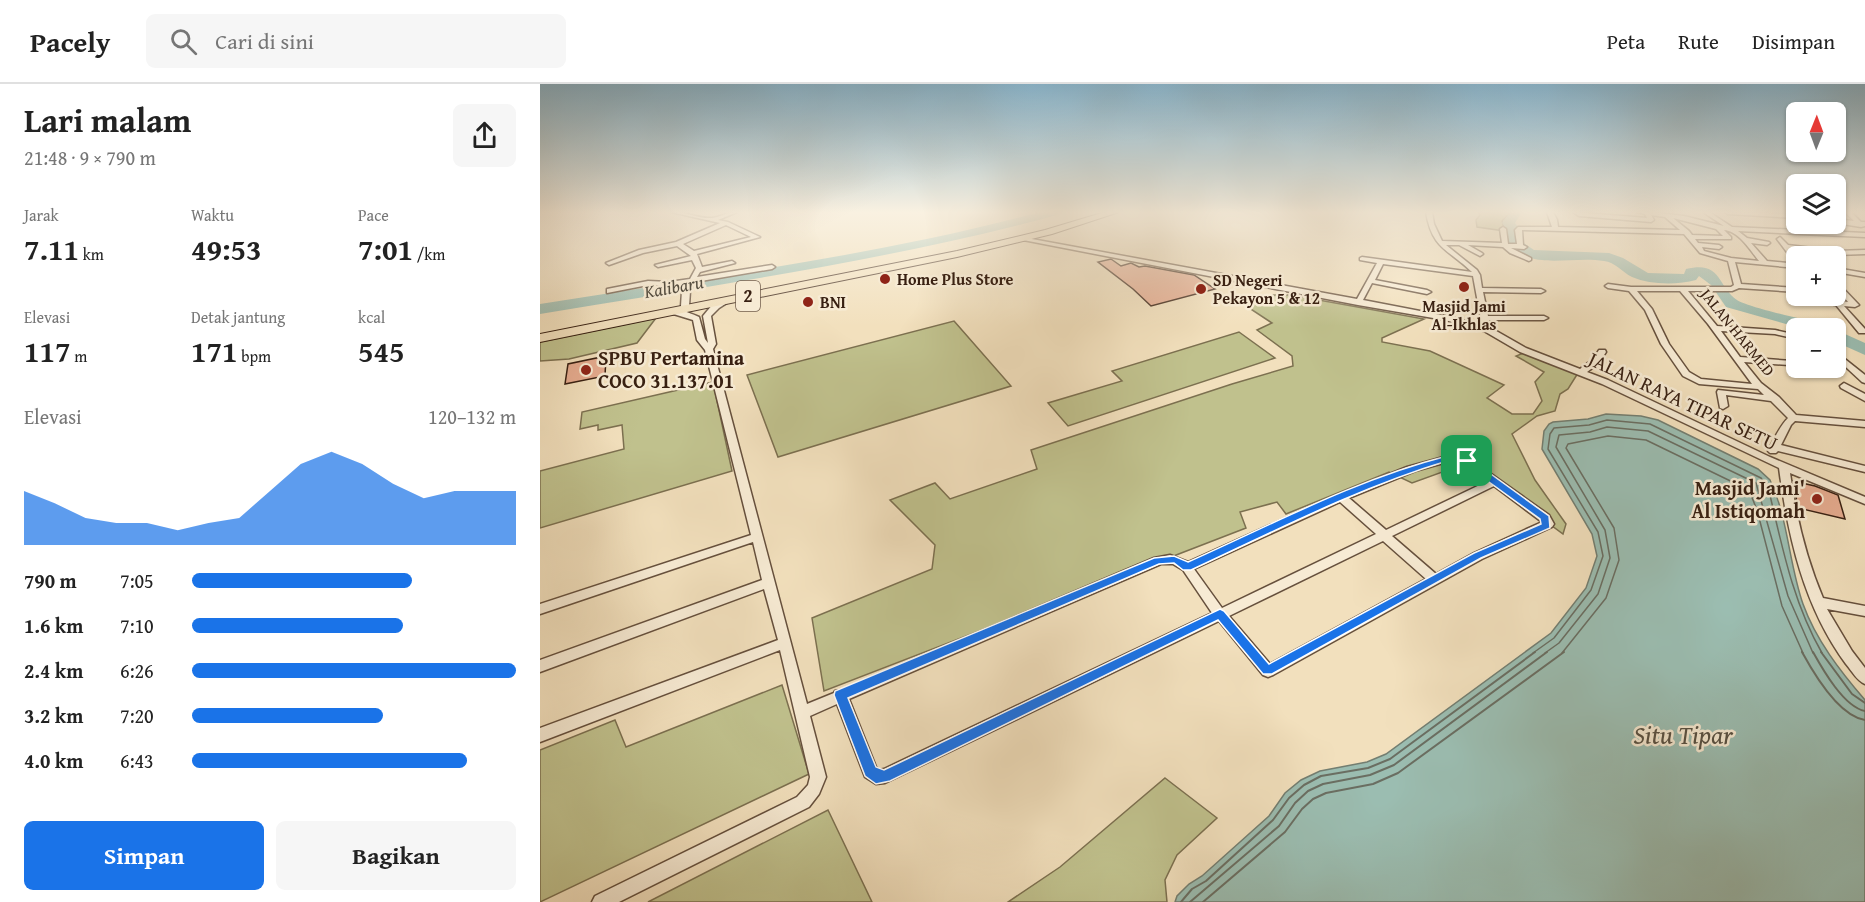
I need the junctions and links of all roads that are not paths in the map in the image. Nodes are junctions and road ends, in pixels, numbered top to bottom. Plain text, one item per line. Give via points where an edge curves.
1 (649, 250) edge
2 (687, 250) edge
3 (711, 250) edge
4 (955, 250) edge
5 (966, 250) edge
6 (1064, 250) edge
7 (1080, 250) edge
8 (1450, 250) edge
9 (1473, 250) edge
10 (1510, 250) edge
11 (1700, 250) edge
12 (1754, 250) edge
13 (1059, 252) dead end
14 (1865, 252) edge
15 (1846, 253) edge
16 (1480, 254) dead end
17 (694, 255) junction
18 (1362, 259) dead end
19 (1528, 259) dead end
20 (1731, 260) junction
21 (1381, 262) junction
22 (609, 263) dead end
23 (1765, 263) junction
24 (732, 264) dead end
25 (1786, 264) edge
26 (658, 265) dead end
27 (772, 267) dead end
28 (699, 270) junction
29 (1846, 272) edge
30 (1478, 275) junction
31 (1865, 275) edge
32 (692, 281) junction
33 (1371, 281) junction
34 (1608, 286) dead end
35 (1738, 286) junction
36 (1631, 289) junction
37 (1682, 289) junction
38 (1786, 289) edge
39 (1480, 290) junction
40 (610, 291) dead end
41 (1541, 291) dead end
42 (1427, 292) dead end
43 (1846, 295) edge
44 (725, 299) junction
45 (1358, 303) junction
46 (1846, 304) edge
47 (1855, 305) junction
48 (1865, 305) edge
49 (685, 306) junction
50 (1841, 306) edge
51 (663, 312) junction
52 (707, 316) junction
53 (1486, 318) junction
54 (1544, 318) dead end
55 (696, 319) junction
56 (1861, 327) edge
57 (1487, 328) junction
58 (1717, 328) junction
59 (1786, 334) edge
60 (540, 336) edge
61 (1533, 342) dead end
62 (709, 349) junction
63 (1525, 351) junction
64 (1602, 352) dead end
65 (1739, 359) junction
66 (1786, 363) edge
67 (1846, 363) edge
68 (1580, 373) junction
69 (1865, 380) edge
70 (1844, 386) dead end
71 (1761, 387) junction
72 (1865, 398) edge
73 (1776, 399) junction
74 (1722, 406) dead end
75 (1793, 418) junction
76 (1865, 424) edge
77 (1775, 447) junction
78 (1767, 459) junction
79 (1784, 467) junction
80 (1865, 469) edge
81 (1495, 482) junction
82 (1341, 497) junction
83 (1865, 501) edge
84 (1386, 536) junction
85 (756, 537) junction
86 (1187, 567) junction
87 (1434, 579) junction
88 (768, 583) junction
89 (1817, 602) junction
90 (540, 609) edge
91 (1865, 610) edge
92 (1220, 614) junction
93 (785, 643) junction
94 (540, 666) edge
95 (1865, 678) edge
96 (840, 695) junction
97 (804, 712) junction
98 (540, 735) edge
99 (601, 902) edge

1 - 22 street
2 - 17 street
3 - 17 street
4 - 44 highway, 2
5 - 44 highway, 2
6 - 13 street
7 - 45 street, JALAN RAYA TIPAR SETU
8 - 30 street
9 - 16 street
10 - 19 street
11 - 20 street
12 - 23 street
14 - 15 street
17 - 26 street
17 - 28 street
18 - 21 street
20 - 23 street
20 - 35 street, JALAN HARMED
21 - 30 street
21 - 33 street
23 - 25 street
24 - 28 street
27 - 32 street
28 - 32 street
29 - 31 street
30 - 39 street
32 - 40 street via 648,283
32 - 49 street via 686,291
33 - 42 street
33 - 45 street
34 - 36 street
35 - 37 street, JALAN HARMED via 1728,290
35 - 38 street
36 - 37 street
36 - 71 street via 1648,309 1686,374 1699,381
37 - 58 street, JALAN HARMED
39 - 41 street
39 - 53 street
43 - 47 street
44 - 49 highway, 2
44 - 51 highway, 2
44 - 52 street
45 - 57 street, JALAN RAYA TIPAR SETU
46 - 47 street
47 - 48 street
49 - 51 highway, 2
50 - 56 street
51 - 55 street
51 - 60 highway, 2
52 - 55 street
52 - 62 street via 712,344
53 - 54 street
53 - 57 street
55 - 62 street via 703,345
57 - 63 street, JALAN RAYA TIPAR SETU
58 - 59 street
58 - 65 street, JALAN HARMED
61 - 63 street
62 - 85 street
63 - 68 street, JALAN RAYA TIPAR SETU via 1548,356
64 - 68 street
65 - 66 street
65 - 71 street, JALAN HARMED
67 - 69 street
68 - 78 street, JALAN RAYA TIPAR SETU
70 - 72 street
71 - 73 street, JALAN HARMED
73 - 74 street via 1720,392
73 - 75 street, JALAN HARMED
75 - 76 street
75 - 77 street
77 - 78 street
77 - 80 street
78 - 79 street, JALAN RAYA TIPAR SETU
79 - 83 street, JALAN RAYA TIPAR SETU
79 - 89 street via 1800,557
81 - 82 street via 1467,461 1451,458
81 - 84 street
81 - 87 street via 1548,524
82 - 84 street
82 - 86 street
84 - 87 street
84 - 92 street
85 - 88 street
85 - 90 street
86 - 92 street
86 - 96 street via 1174,559 1158,561
87 - 92 street via 1268,671
88 - 93 street
88 - 94 street
89 - 91 street
89 - 95 street
92 - 96 street via 885,776 876,777 870,772
93 - 97 street
93 - 98 street
96 - 97 street
97 - 99 street via 818,777 809,797

